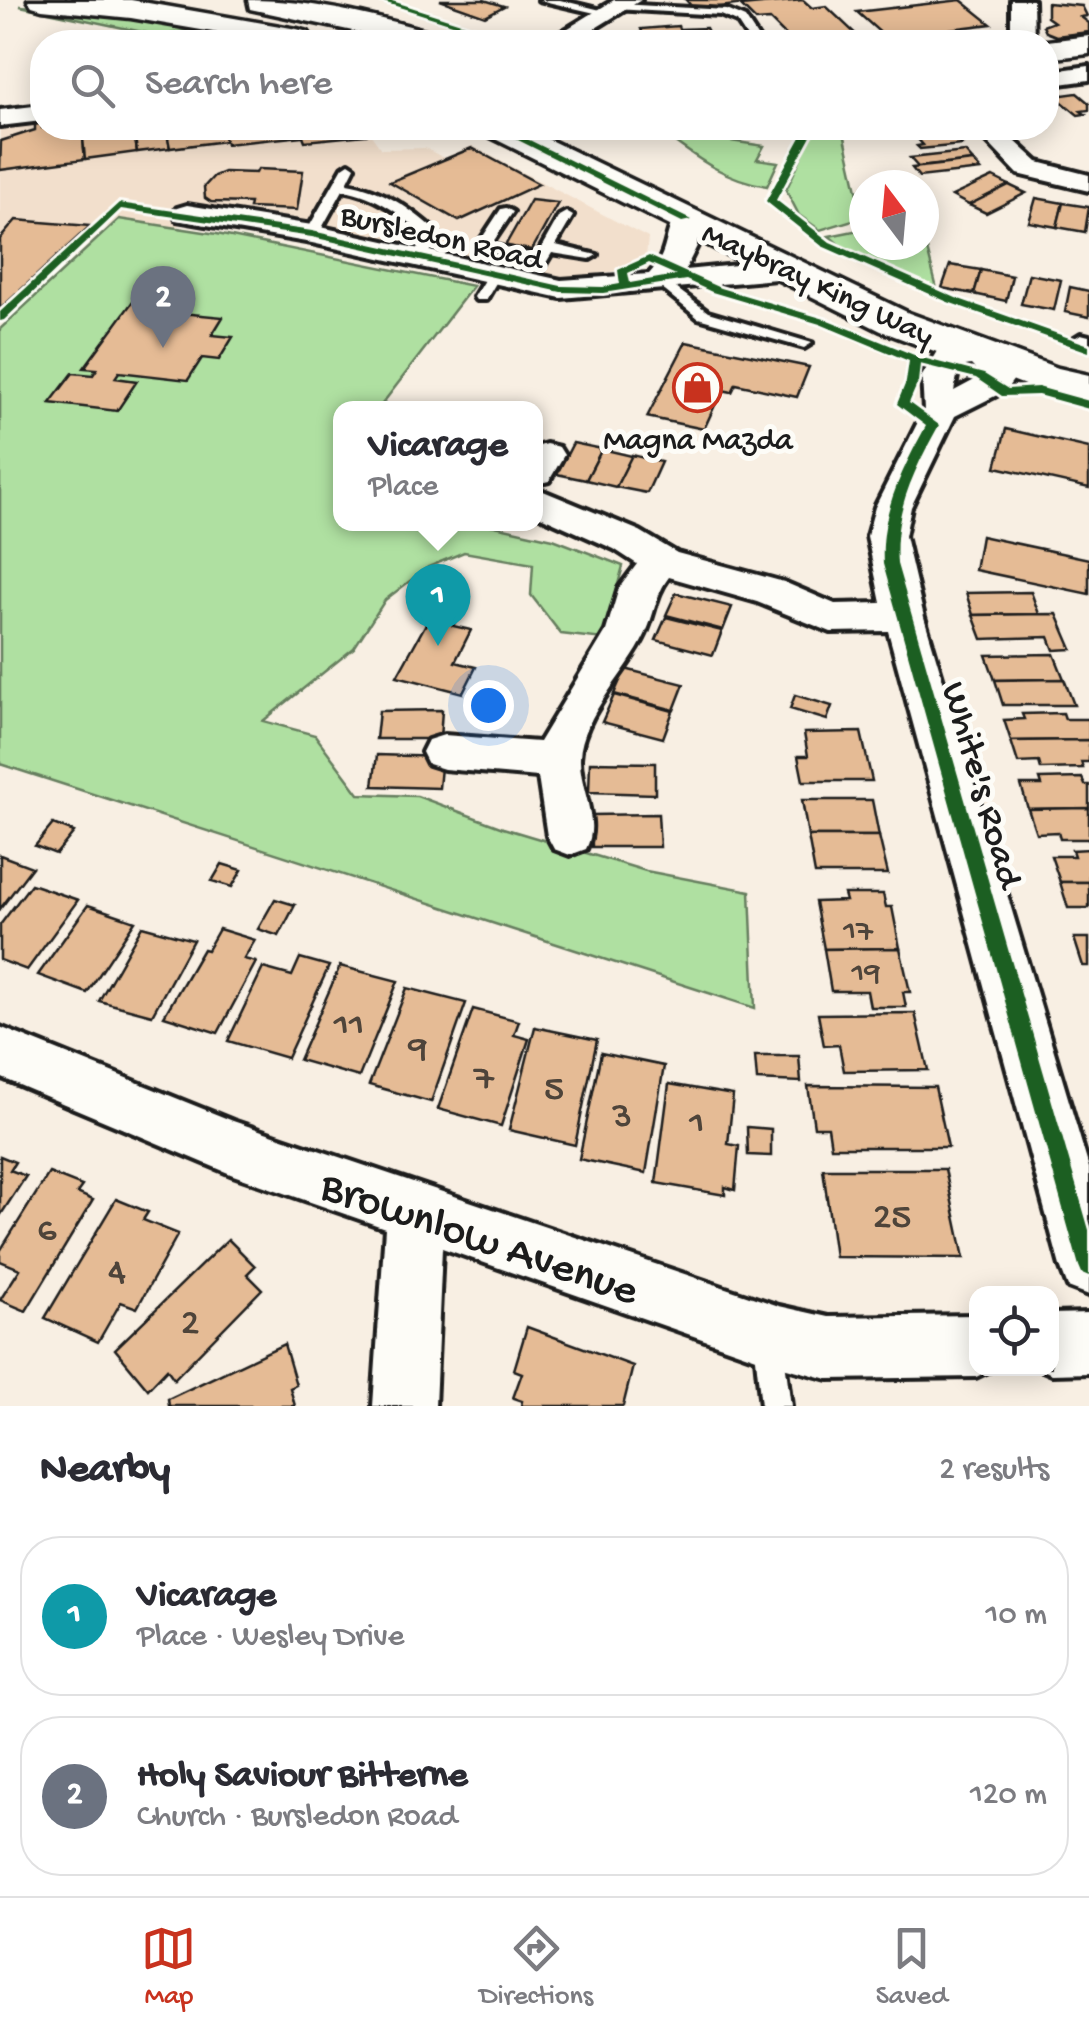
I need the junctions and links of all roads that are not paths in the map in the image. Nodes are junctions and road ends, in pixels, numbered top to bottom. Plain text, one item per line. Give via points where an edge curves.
1 (42, 0) edge
2 (151, 0) edge
3 (544, 0) edge
4 (1022, 0) edge
5 (253, 2) edge
6 (619, 7) edge
7 (248, 30) edge
8 (274, 30) edge
9 (358, 30) edge
10 (578, 30) edge
11 (747, 30) edge
12 (1023, 30) edge
13 (1089, 45) edge
14 (1059, 48) edge
15 (1089, 73) edge
16 (1059, 77) edge
17 (30, 114) edge
18 (0, 118) edge
19 (523, 140) edge
20 (589, 140) edge
21 (999, 140) edge
22 (349, 167) dead end
23 (1089, 184) edge
24 (339, 186) junction
25 (506, 212) dead end
26 (187, 214) dead end
27 (566, 216) dead end
28 (686, 220) junction
29 (312, 234) junction
30 (590, 256) dead end
31 (420, 259) junction
32 (538, 264) junction
33 (788, 269) junction
34 (660, 280) junction
35 (804, 343) dead end
36 (985, 343) junction
37 (1086, 346) edge
38 (1089, 388) edge
39 (543, 503) edge
40 (661, 562) junction
41 (904, 617) junction
42 (444, 752) dead end
43 (558, 761) junction
44 (570, 836) dead end
45 (0, 1052) edge
46 (415, 1213) junction
47 (1089, 1266) edge
48 (767, 1332) junction
49 (1089, 1342) edge
50 (1059, 1344) edge
51 (969, 1346) edge
52 (404, 1406) edge
53 (776, 1406) edge

1 - 7 main road
2 - 8 main road
3 - 6 lane
4 - 12 street
5 - 9 main road
6 - 10 street
6 - 11 lane via 722,12
13 - 14 main road
15 - 16 street
17 - 18 street
19 - 28 main road, Maybray King Way
20 - 36 main road, Maybray King Way
21 - 23 street via 1028,168
22 - 24 lane
24 - 29 lane
24 - 31 lane via 374,192 407,212 432,235
25 - 32 lane via 484,248
26 - 29 street, Bursledon Road
27 - 32 lane
28 - 33 main road, Maybray King Way
28 - 34 street via 685,244
29 - 31 street, Bursledon Road
30 - 32 lane
31 - 32 street, Bursledon Road via 487,286
32 - 34 street, Bursledon Road via 560,289
33 - 34 street, Bursledon Road
33 - 36 main road, Maybray King Way via 895,322
34 - 35 lane via 703,314
36 - 37 main road
36 - 38 main road
36 - 41 street, White's Road via 1000,376 941,410 894,507 886,536
39 - 40 street
40 - 41 street via 770,592 831,618
40 - 43 street via 639,588 626,633 562,736
41 - 47 street, White's Road
42 - 43 street
43 - 44 street
45 - 46 street, Brownlow Avenue via 232,1148
46 - 48 street, Brownlow Avenue
46 - 52 street
48 - 51 street, Brownlow Avenue via 828,1348
48 - 53 lane
49 - 50 street

